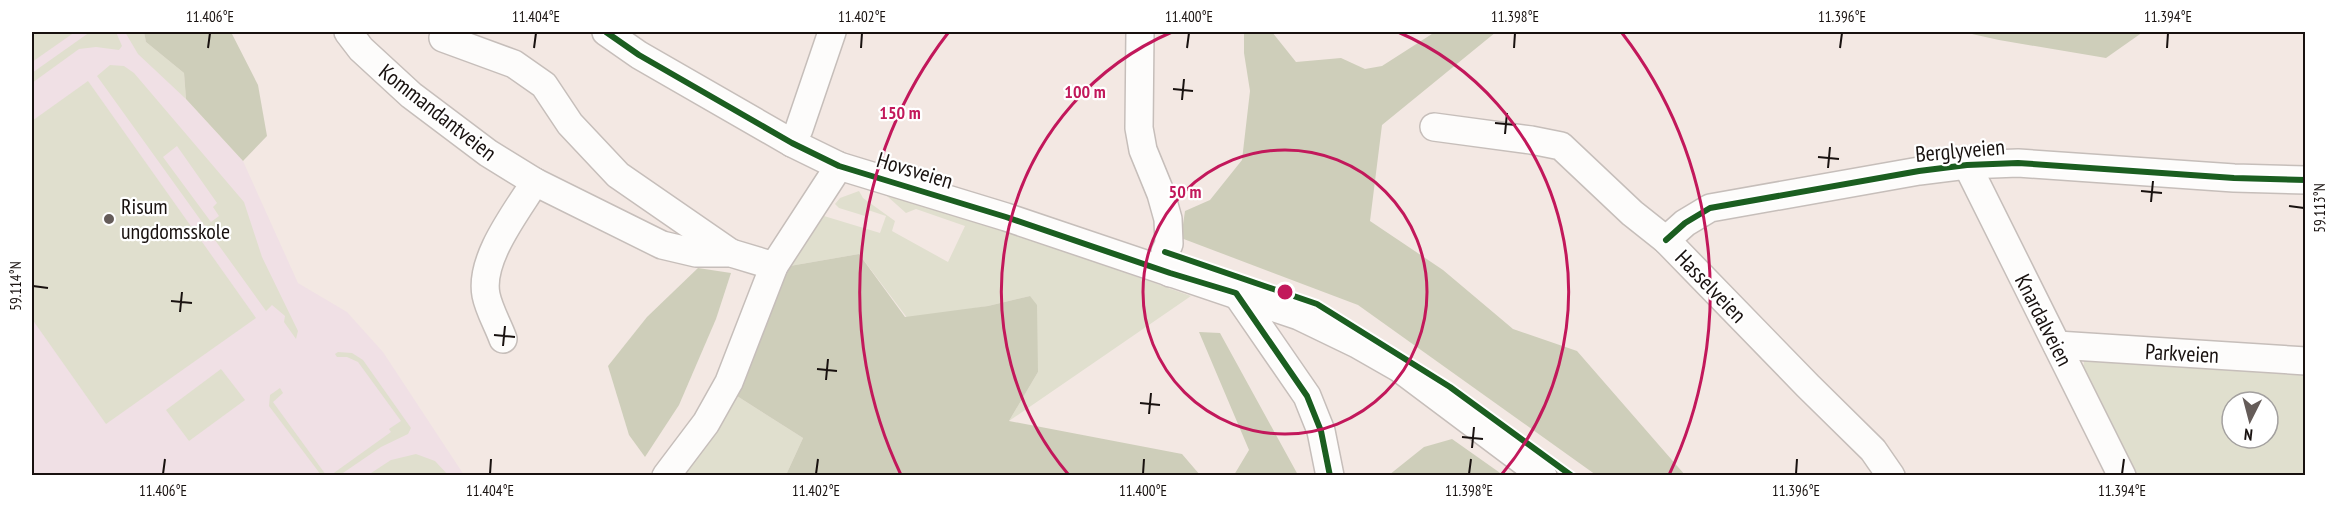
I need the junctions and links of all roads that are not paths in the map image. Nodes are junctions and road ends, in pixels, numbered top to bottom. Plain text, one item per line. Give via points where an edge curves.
1 (348, 32) edge
2 (606, 32) edge
3 (832, 32) edge
4 (1140, 32) edge
5 (443, 38) dead end
6 (1434, 127) dead end
7 (792, 143) junction
8 (1967, 165) junction
9 (839, 166) junction
10 (2306, 180) edge
11 (536, 182) junction
12 (1666, 240) junction
13 (731, 253) junction
14 (774, 266) junction
15 (1170, 273) junction
16 (1236, 293) junction
17 (503, 339) dead end
18 (2058, 345) junction
19 (2306, 361) edge
20 (666, 476) edge
21 (1330, 476) edge
22 (1543, 476) edge
23 (1891, 476) edge
24 (2122, 476) edge

1 - 11 street, Kommandantveien via 361,50 411,95 488,153
2 - 7 street, Hovsveien
3 - 7 street
4 - 15 street via 1139,128 1168,219 1169,244 1165,252
5 - 13 street, Kommandantveien via 514,64 544,85 570,124 618,175
6 - 12 street, Hasselveien via 1561,146
7 - 9 street, Hovsveien
8 - 10 street, Berglyveien via 2018,163
8 - 12 street, Berglyveien via 1710,208
8 - 18 street, Knardalveien
9 - 14 street
9 - 15 street, Hovsveien
11 - 13 street, Kommandantveien via 662,245 696,253
11 - 17 street via 500,239 487,270 486,295
12 - 23 street, Hasselveien via 1873,450
13 - 14 street, Kommandantveien
14 - 20 street via 729,382 706,423
15 - 16 street, Hovsveien
16 - 21 street via 1307,396 1321,431
16 - 22 street, Hovsveien via 1299,316 1391,363
18 - 19 street, Parkveien
18 - 24 street, Knardalveien

